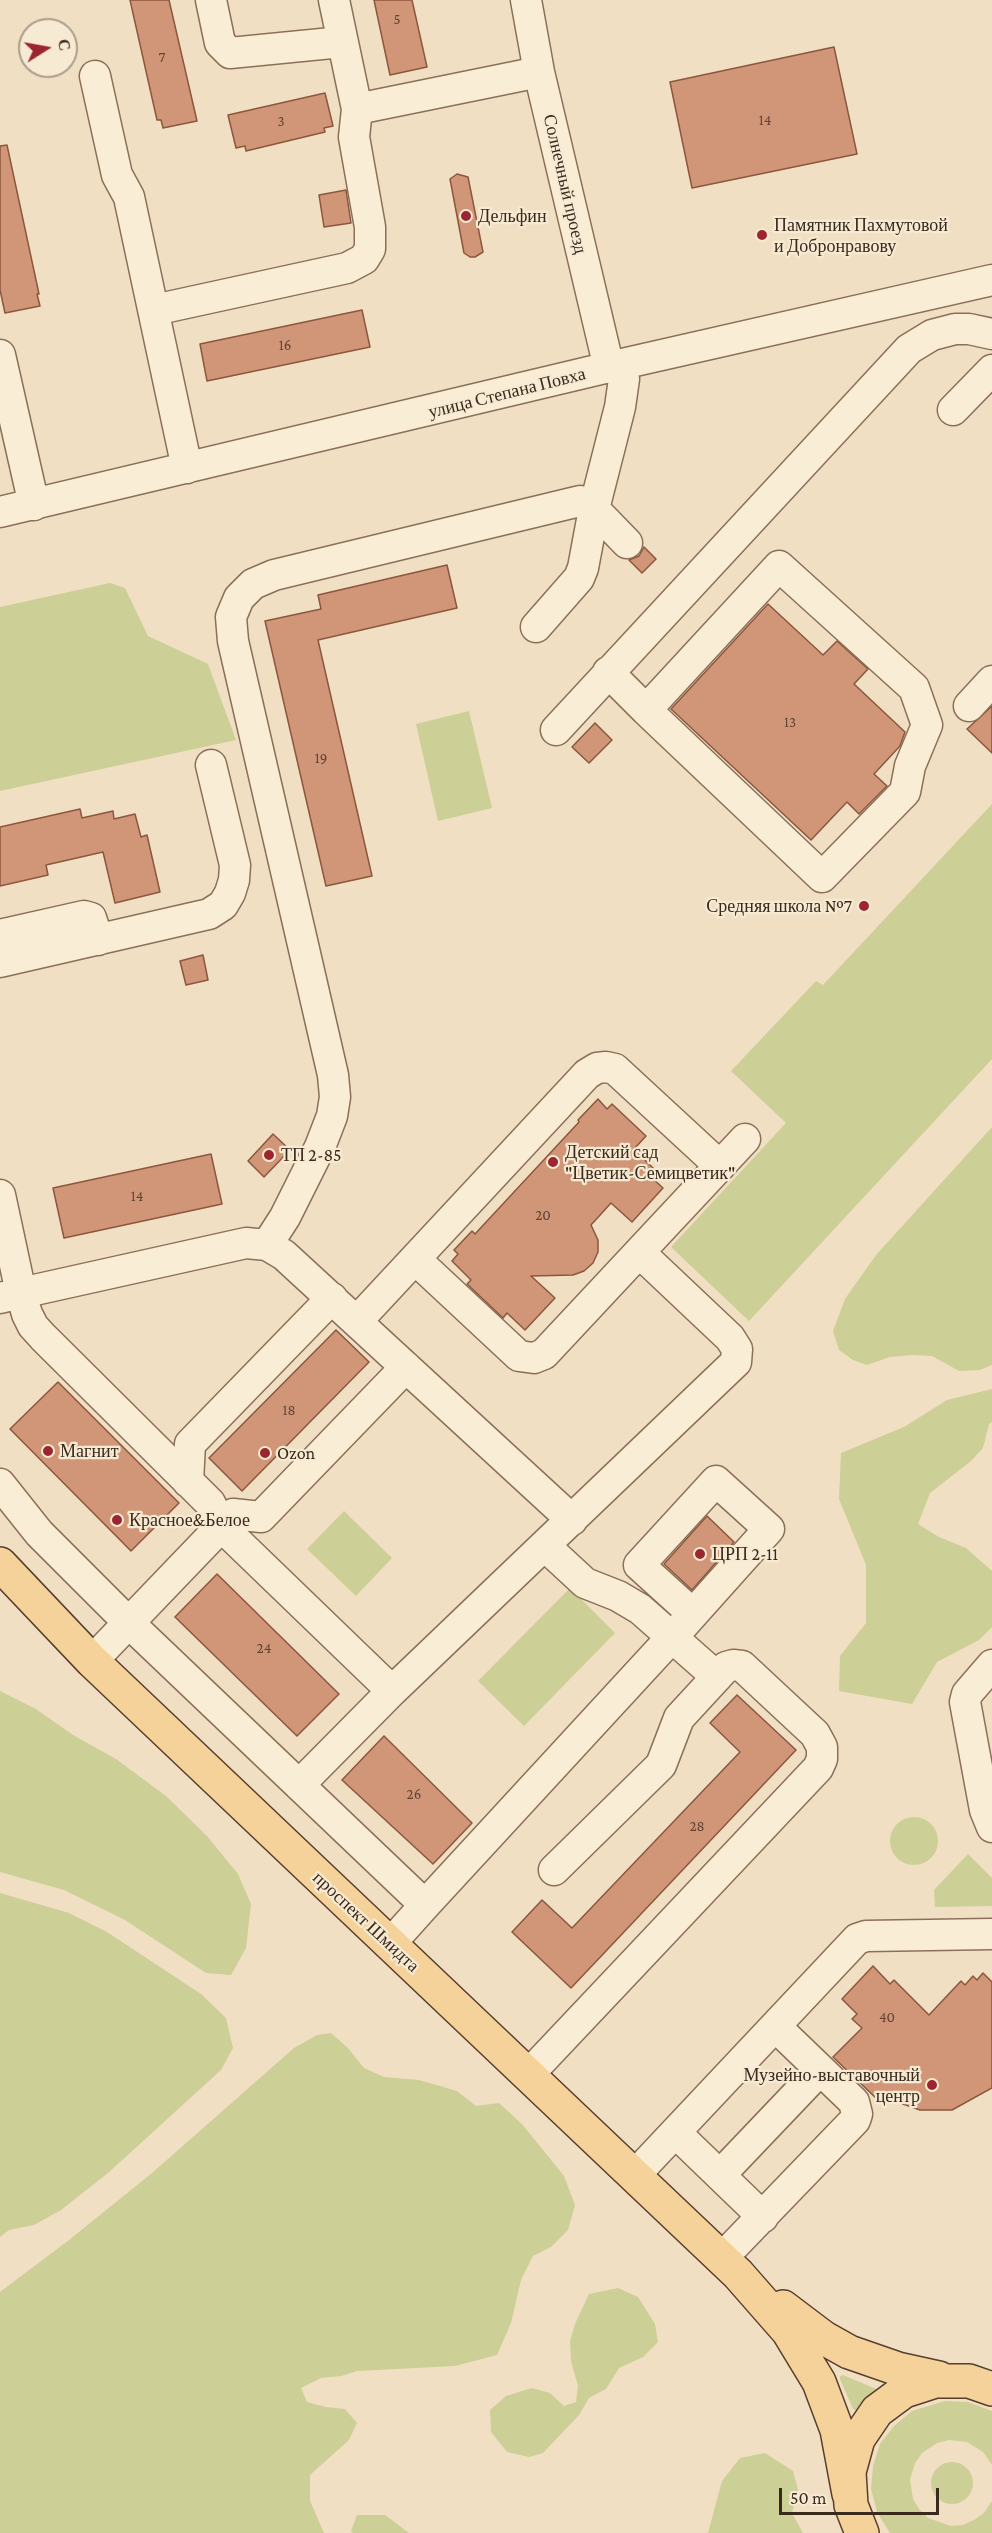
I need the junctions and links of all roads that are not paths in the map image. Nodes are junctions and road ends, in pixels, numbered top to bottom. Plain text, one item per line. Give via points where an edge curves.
1 (211, 0) edge
2 (334, 0) edge
3 (526, 0) edge
4 (342, 42) junction
5 (539, 72) junction
6 (95, 76) dead end
7 (357, 109) junction
8 (992, 280) edge
9 (947, 290) junction
10 (154, 310) junction
11 (955, 329) junction
12 (992, 334) edge
13 (0, 355) edge
14 (616, 366) junction
15 (992, 370) edge
16 (953, 410) dead end
17 (11, 452) edge
18 (187, 468) junction
19 (594, 509) junction
20 (14, 510) edge
21 (627, 543) dead end
22 (536, 627) dead end
23 (608, 672) junction
24 (992, 681) edge
25 (969, 706) dead end
26 (646, 710) junction
27 (556, 730) dead end
28 (211, 765) dead end
29 (0, 935) edge
30 (98, 940) junction
31 (0, 962) edge
32 (745, 1139) dead end
33 (720, 1166) junction
34 (0, 1195) edge
35 (267, 1245) junction
36 (639, 1253) junction
37 (415, 1259) junction
38 (10, 1296) edge
39 (332, 1298) junction
40 (357, 1321) junction
41 (406, 1367) junction
42 (188, 1482) junction
43 (0, 1484) edge
44 (572, 1520) junction
45 (222, 1527) junction
46 (545, 1546) junction
47 (0, 1564) edge
48 (693, 1614) dead end
49 (129, 1623) junction
50 (672, 1636) junction
51 (92, 1661) junction
52 (992, 1665) edge
53 (717, 1677) junction
54 (392, 1691) junction
55 (299, 1785) junction
56 (988, 1796) edge
57 (554, 1870) dead end
58 (425, 1905) junction
59 (992, 1934) edge
60 (390, 1944) junction
61 (776, 2027) junction
62 (820, 2070) junction
63 (528, 2075) junction
64 (676, 2133) junction
65 (720, 2175) junction
66 (634, 2176) junction
67 (764, 2217) junction
68 (730, 2266) junction
69 (992, 2375) edge
70 (952, 2380) junction
71 (992, 2389) edge
72 (849, 2494) junction
73 (861, 2531) edge

1 - 4 street via 220,43 230,53
2 - 4 street
3 - 5 street, Солнечный проезд
4 - 7 street
5 - 7 street
5 - 14 street, Солнечный проезд
6 - 10 street via 117,175 129,197
7 - 10 street via 354,137 371,239 364,259 347,268
8 - 9 street, улица Степана Повха
9 - 11 street
9 - 14 street, улица Степана Повха
10 - 18 street
11 - 12 street
11 - 23 street via 921,341 903,355
13 - 17 street
14 - 18 street, улица Степана Повха
14 - 19 street, Солнечный проезд via 624,380 620,407
15 - 16 street
17 - 20 street
18 - 20 street, улица Степана Повха
19 - 21 street
19 - 22 street, Солнечный проезд via 579,578
19 - 35 street via 580,501 274,575 253,584 239,598 231,617 232,641 335,1097 320,1147
23 - 26 street
23 - 27 street
24 - 25 street
26 - 26 street via 822,877 905,792 910,765 927,725 914,688 779,566
28 - 30 street via 235,865 234,880 223,905 209,915
29 - 30 street via 84,916 91,918
30 - 31 street
32 - 33 street
33 - 36 street
33 - 37 street via 615,1069 597,1068 587,1074
34 - 38 street
35 - 38 street via 246,1243
35 - 39 street
36 - 37 street via 552,1348 534,1358 519,1356
36 - 44 street via 730,1338 737,1349 736,1362
37 - 40 street
38 - 42 street via 33,1326
39 - 40 street
39 - 42 street via 190,1444
40 - 41 street
41 - 44 street
41 - 45 street via 261,1517 233,1514
42 - 45 street via 210,1503
43 - 49 street via 39,1533
44 - 46 street
45 - 49 street
45 - 54 street
46 - 50 street via 585,1583 640,1609
46 - 54 street
47 - 51 main road, проспект Шмидта
48 - 50 street
49 - 51 street
49 - 55 street
50 - 53 street
50 - 58 street
51 - 60 main road, проспект Шмидта
52 - 56 street via 967,1694 965,1702
53 - 57 street via 679,1719 661,1765
53 - 63 street via 726,1667 742,1666 815,1734 822,1747 818,1768
54 - 55 street
55 - 58 street
58 - 60 street
59 - 61 street via 857,1939
60 - 63 main road, проспект Шмидта
61 - 62 street
61 - 64 street
62 - 65 street
62 - 67 street via 854,2102 855,2120
63 - 66 main road, проспект Шмидта
64 - 65 street
64 - 66 street
65 - 67 street
66 - 68 main road, проспект Шмидта
67 - 68 street
68 - 70 main road, проспект Шмидта via 811,2329 849,2352 898,2369
68 - 72 main road, проспект Шмидта via 788,2331 819,2382 837,2430
69 - 70 main road
70 - 71 main road, проспект Шмидта
70 - 72 main road via 925,2383 904,2391 869,2420 850,2460
72 - 73 main road

